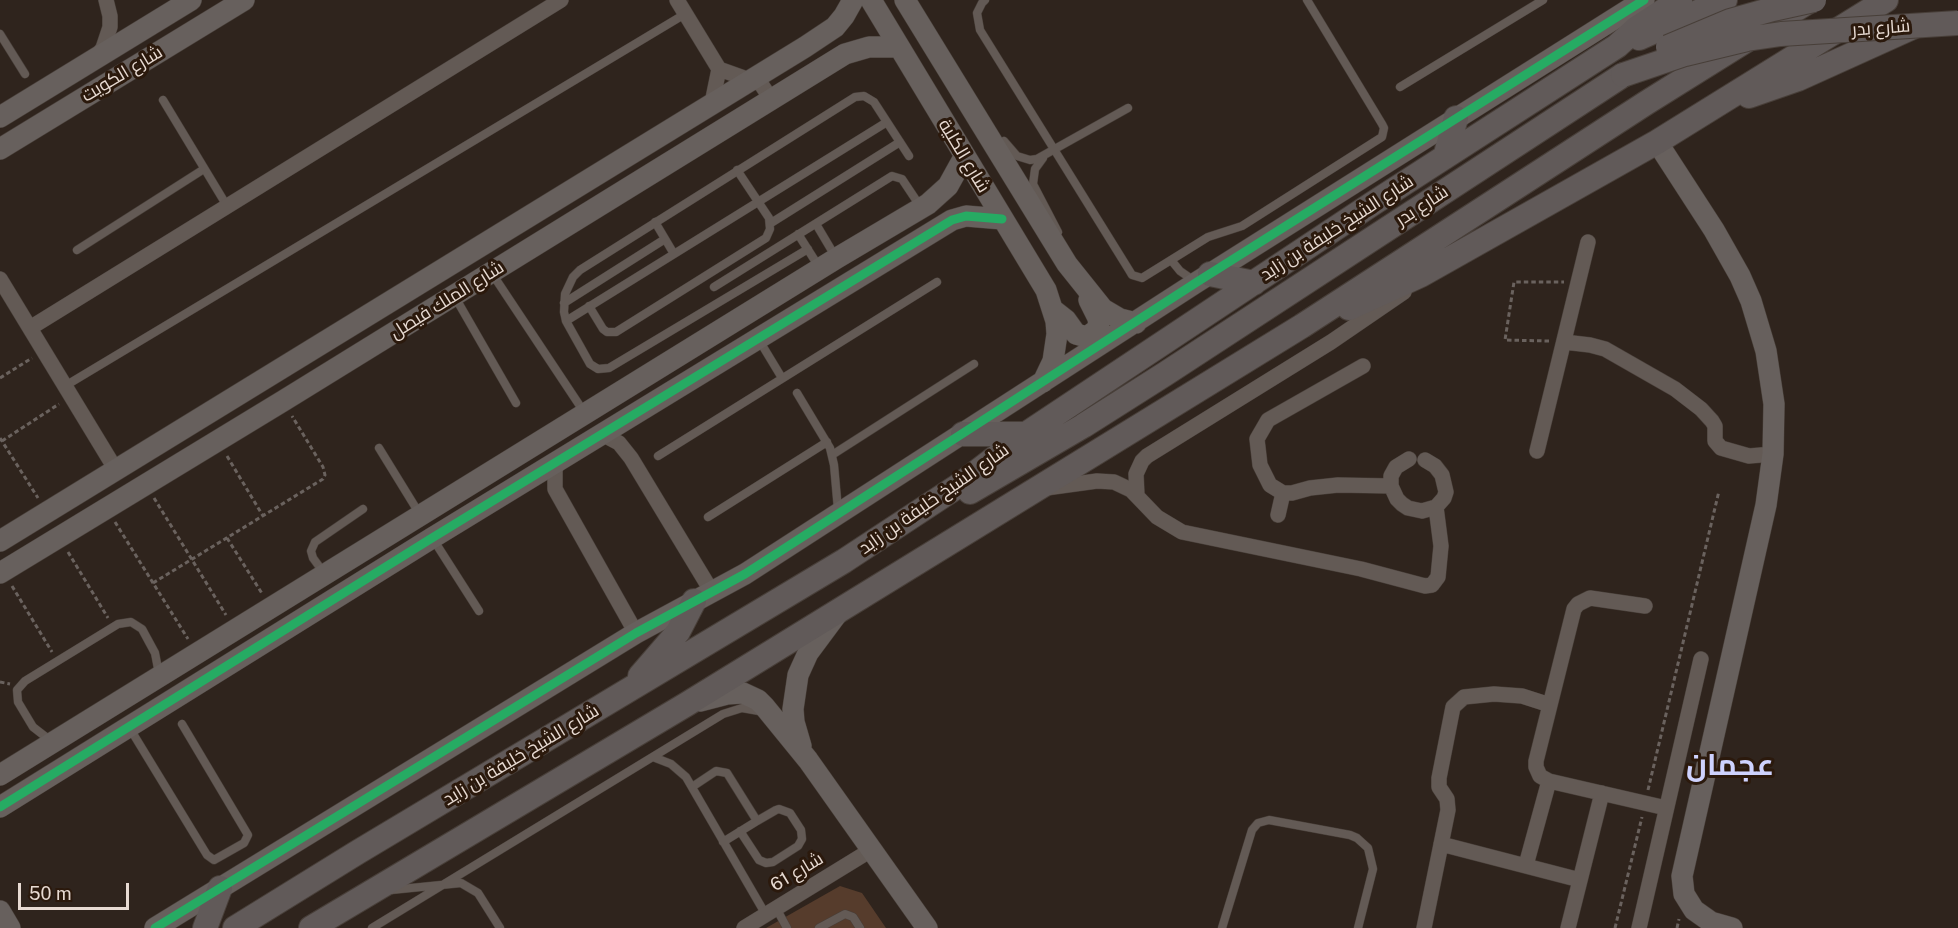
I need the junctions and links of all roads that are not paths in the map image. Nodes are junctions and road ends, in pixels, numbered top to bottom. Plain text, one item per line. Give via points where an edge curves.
1 (106, 0) edge
2 (191, 0) edge
3 (244, 0) edge
4 (561, 0) edge
5 (677, 0) edge
6 (853, 0) edge
7 (871, 0) edge
8 (905, 0) edge
9 (927, 0) edge
10 (985, 0) edge
11 (1307, 0) edge
12 (1543, 0) edge
13 (1644, 0) edge
14 (1680, 0) edge
15 (1725, 0) edge
16 (1812, 0) edge
17 (1886, 0) edge
18 (686, 14) junction
19 (1958, 14) edge
20 (1958, 23) edge
21 (921, 26) junction
22 (0, 34) edge
23 (1617, 46) junction
24 (899, 47) junction
25 (97, 57) junction
26 (719, 69) junction
27 (25, 74) dead end
28 (1623, 75) junction
29 (751, 80) junction
30 (1400, 87) dead end
31 (964, 98) junction
32 (163, 100) dead end
33 (712, 103) junction
34 (1720, 103) junction
35 (765, 104) junction
36 (1128, 108) dead end
37 (0, 117) edge
38 (1456, 118) junction
39 (990, 120) dead end
40 (887, 122) junction
41 (999, 134) dead end
42 (900, 142) junction
43 (1657, 142) junction
44 (0, 149) edge
45 (1055, 150) junction
46 (909, 156) dead end
47 (1044, 156) junction
48 (964, 157) junction
49 (1446, 157) junction
50 (204, 169) junction
51 (737, 170) junction
52 (758, 202) junction
53 (227, 206) junction
54 (921, 208) junction
55 (1002, 219) junction
56 (655, 222) junction
57 (771, 223) junction
58 (816, 224) junction
59 (798, 234) junction
60 (665, 239) junction
61 (1588, 242) dead end
62 (808, 249) junction
63 (1057, 249) junction
64 (77, 250) dead end
65 (674, 254) junction
66 (1171, 260) junction
67 (1445, 261) junction
68 (828, 263) junction
69 (491, 273) junction
70 (1203, 278) junction
71 (0, 279) edge
72 (854, 280) junction
73 (937, 282) dead end
74 (1254, 283) junction
75 (714, 287) dead end
76 (1086, 289) junction
77 (454, 296) junction
78 (564, 303) junction
79 (589, 306) junction
80 (1052, 308) junction
81 (566, 321) junction
82 (1136, 323) junction
83 (1302, 326) junction
84 (30, 328) junction
85 (759, 339) junction
86 (1564, 342) junction
87 (974, 364) dead end
88 (1363, 366) dead end
89 (782, 378) junction
90 (1043, 382) junction
91 (68, 391) junction
92 (796, 393) dead end
93 (516, 403) dead end
94 (585, 413) junction
95 (602, 434) junction
96 (963, 434) junction
97 (1026, 434) junction
98 (827, 442) junction
99 (379, 448) dead end
100 (1537, 451) dead end
101 (1773, 454) junction
102 (832, 455) junction
103 (658, 456) dead end
104 (1409, 459) dead end
105 (1425, 460) dead end
106 (558, 462) junction
107 (116, 470) junction
108 (1391, 486) junction
109 (1038, 489) junction
110 (1283, 493) junction
111 (1137, 495) junction
112 (927, 507) junction
113 (1436, 507) junction
114 (363, 509) dead end
115 (839, 514) junction
116 (420, 515) junction
117 (1278, 515) dead end
118 (708, 517) dead end
119 (432, 538) junction
120 (0, 541) edge
121 (2, 572) edge
122 (324, 574) junction
123 (703, 596) junction
124 (1645, 606) dead end
125 (843, 607) junction
126 (479, 611) dead end
127 (636, 633) junction
128 (196, 653) junction
129 (1701, 659) dead end
130 (210, 675) junction
131 (160, 676) junction
132 (627, 692) junction
133 (687, 704) junction
134 (1550, 705) junction
135 (776, 720) junction
136 (182, 724) dead end
137 (128, 726) junction
138 (53, 742) junction
139 (653, 757) junction
140 (808, 760) junction
141 (0, 775) edge
142 (1549, 781) junction
143 (692, 787) junction
144 (1602, 793) junction
145 (0, 807) edge
146 (1666, 807) junction
147 (757, 821) junction
148 (740, 831) junction
149 (723, 842) junction
150 (1441, 844) junction
151 (871, 850) junction
152 (1526, 865) junction
153 (1580, 880) junction
154 (442, 885) junction
155 (220, 888) junction
156 (374, 890) junction
157 (0, 911) edge
158 (771, 911) junction
159 (922, 926) edge
160 (1725, 927) edge
161 (10, 928) edge
162 (154, 928) edge
163 (205, 928) edge
164 (235, 928) edge
165 (311, 928) edge
166 (372, 928) edge
167 (500, 928) edge
168 (744, 928) edge
169 (788, 928) edge
170 (819, 928) edge
171 (860, 928) edge
172 (1222, 928) edge
173 (1358, 928) edge
174 (1424, 928) edge
175 (1568, 928) edge
176 (1639, 928) edge

1 - 25 street via 110,27
2 - 25 street, شارع الكويت
3 - 44 street, شارع الكويت
4 - 53 street
5 - 18 street
6 - 29 street, شارع الملك فيصل via 835,27
7 - 24 street, شارع الكلية
8 - 21 street, شارع الكلية
9 - 21 street
10 - 45 lane via 977,13 980,30
11 - 66 lane via 1382,124 1382,137 1242,226 1208,237
12 - 30 lane
13 - 38 street
14 - 23 main road, شارع الشيخ خليفة بن زايد
15 - 23 main road, شارع الشيخ خليفة بن زايد
16 - 28 main road, bridge via 1708,29 1664,49
16 - 83 main road
17 - 34 main road
18 - 26 street
18 - 91 lane
19 - 34 main road via 1892,35 1779,86
20 - 28 main road, شارع بدر, bridge via 1747,39
21 - 31 street, شارع الكلية
22 - 27 lane
23 - 49 main road, شارع الشيخ خليفة بن زايد
24 - 35 street, شارع الملك فيصل via 856,49
24 - 48 street, شارع الكلية
25 - 37 street, شارع الكويت
26 - 29 street
26 - 33 street
28 - 112 main road, شارع بدر via 1083,426 984,485
29 - 33 street, شارع الملك فيصل
29 - 35 street via 764,88
31 - 39 lane
31 - 63 street, شارع الكلية
32 - 50 lane
33 - 107 street, شارع الملك فيصل
34 - 43 main road
35 - 69 street, شارع الملك فيصل
36 - 45 lane
38 - 49 main road
38 - 70 street
40 - 42 lane
40 - 51 lane via 871,99 855,97
40 - 52 lane
41 - 47 lane via 1017,156 1030,160
42 - 46 lane
42 - 57 lane
43 - 67 main road
43 - 101 street via 1728,253 1751,301 1771,378
45 - 47 lane
45 - 66 lane via 1132,274 1147,276
47 - 63 lane via 1035,169 1033,184 1057,228
48 - 54 street via 948,186
48 - 55 street, شارع الكلية
49 - 74 main road, شارع الشيخ خليفة بن زايد
50 - 53 lane
50 - 64 lane
51 - 52 lane
51 - 56 lane
52 - 57 lane
52 - 65 lane
53 - 84 street
54 - 58 lane via 902,179 892,176
54 - 68 street
55 - 72 street via 966,216 952,220
55 - 80 street, شارع الكلية via 1046,290
56 - 60 lane
56 - 78 lane via 580,270 568,285
57 - 79 lane via 769,233 760,242 616,332 603,329
58 - 59 lane
58 - 68 lane
59 - 62 lane
59 - 75 lane
60 - 65 lane
60 - 78 lane
61 - 86 street
62 - 68 lane
62 - 81 lane via 609,368 598,369 590,364
63 - 76 street, شارع الكلية
65 - 79 lane
66 - 70 lane via 1185,275
67 - 83 main road via 1372,299
67 - 111 street via 1332,342 1147,456 1136,474
68 - 72 street via 848,260
68 - 94 street
69 - 77 street, شارع الملك فيصل
69 - 94 lane
70 - 74 main road
70 - 82 street
71 - 84 street
72 - 85 street
73 - 89 lane
74 - 97 main road, شارع الشيخ خليفة بن زايد
76 - 80 street via 1098,318 1099,328 1092,334 1076,334
76 - 82 street, شارع الكلية via 1111,315
77 - 93 lane
77 - 121 street, شارع الملك فيصل
78 - 81 lane
79 - 81 lane
80 - 90 street, شارع الكلية via 1056,348
82 - 90 street
83 - 109 main road
84 - 91 street
85 - 89 lane
85 - 95 street
86 - 100 street
86 - 101 street via 1605,350 1675,389 1712,421 1715,441 1721,448 1749,456
87 - 102 lane
88 - 110 street via 1274,415 1263,426 1257,439 1260,465 1270,485
89 - 103 lane
90 - 96 street
91 - 107 street
92 - 98 lane
94 - 116 street
95 - 106 street
95 - 123 street via 619,443 630,458
96 - 97 main road
96 - 115 street
97 - 112 main road, شارع الشيخ خليفة بن زايد
98 - 102 lane
98 - 118 lane
99 - 116 lane
101 - 160 street via 1766,505 1682,876 1684,894 1694,910
102 - 115 lane
104 - 108 street via 1396,467
105 - 113 street via 1439,470 1446,486 1444,498
106 - 119 street
106 - 127 street via 554,480 559,498
107 - 120 street, شارع الملك فيصل
108 - 110 street via 1338,485
108 - 113 street via 1397,499 1408,508 1422,511
109 - 111 street via 1106,481 1123,485
109 - 125 main road
110 - 117 street
111 - 113 street via 1157,517 1182,532 1425,586 1438,578 1441,546
112 - 132 main road, شارع الشيخ خليفة بن زايد
114 - 122 lane via 315,542 311,551
115 - 123 street
116 - 122 street
119 - 126 lane
119 - 130 street
122 - 128 street
123 - 127 street
123 - 132 main road
124 - 134 street via 1597,598 1578,604
125 - 133 main road
125 - 140 street via 808,653 795,686 794,722
127 - 155 street
128 - 130 street via 196,668
128 - 131 street
129 - 146 street
130 - 137 street
131 - 138 street
131 - 138 lane via 155,653 142,629 131,622 114,627 20,685 16,696 33,727
132 - 164 main road, شارع الشيخ خليفة بن زايد
133 - 135 street via 743,693 758,700
133 - 156 main road
134 - 142 street via 1536,761 1538,771
134 - 150 street via 1522,696 1494,694 1464,697 1453,707 1439,778 1439,787 1449,804
135 - 139 lane via 755,710 729,711
135 - 140 street
136 - 137 lane via 248,836 244,843 214,860 207,855
137 - 145 street
138 - 141 street
139 - 143 lane via 679,769
139 - 154 lane
140 - 151 street
142 - 144 street
142 - 152 street
143 - 147 lane via 716,771 724,771
143 - 149 lane
144 - 146 street
144 - 153 street
146 - 176 street
147 - 148 lane
147 - 148 lane via 776,810 787,810 801,830 801,843 766,863 759,860
148 - 149 lane
149 - 158 lane
150 - 152 street
150 - 174 street
151 - 158 street, شارع 61
151 - 159 street
152 - 153 street
153 - 175 street
154 - 156 lane
154 - 166 lane
154 - 167 lane via 461,883 474,889
155 - 162 street
155 - 163 main road
156 - 165 main road
157 - 161 street
158 - 168 street, شارع 61
158 - 169 lane
170 - 171 lane via 845,914 853,917
172 - 173 lane via 1252,830 1269,820 1350,835 1364,842 1373,869

